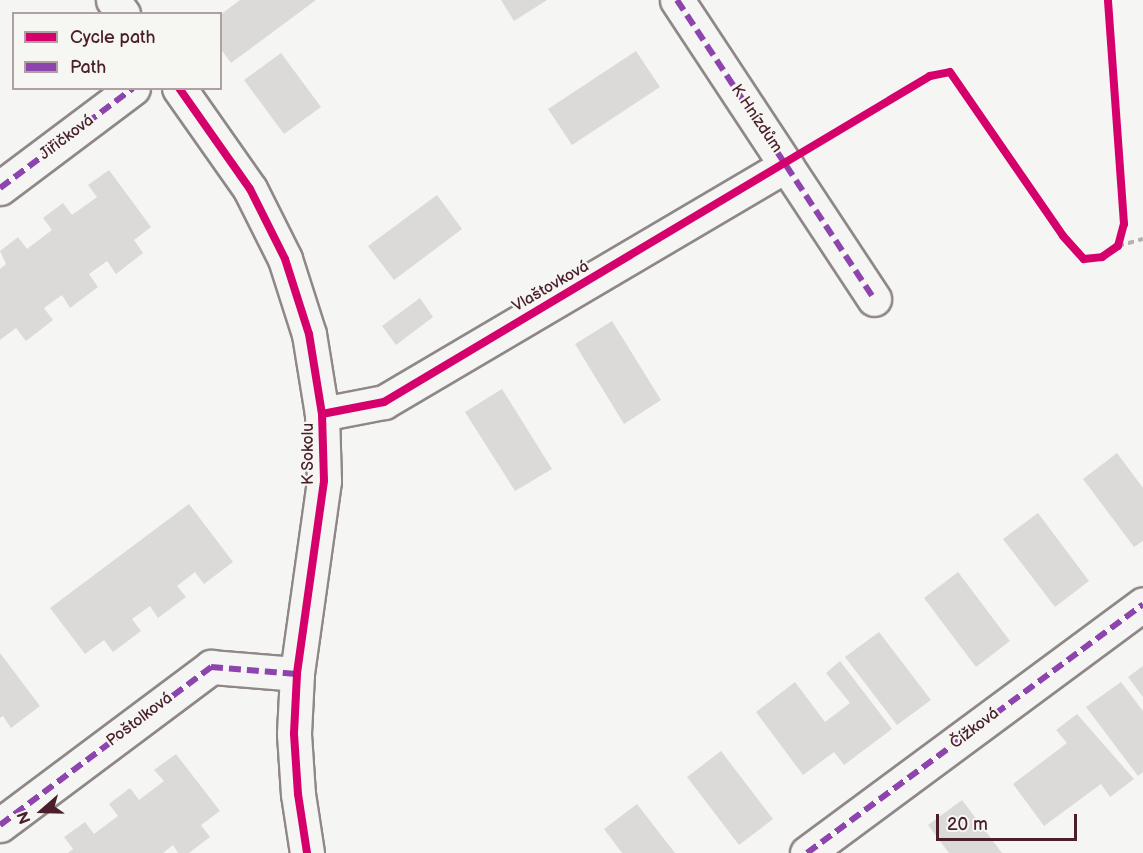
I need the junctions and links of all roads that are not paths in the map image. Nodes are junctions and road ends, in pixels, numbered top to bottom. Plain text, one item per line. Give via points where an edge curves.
1 (677, 0) edge
2 (130, 90) edge
3 (180, 90) edge
4 (786, 165) junction
5 (0, 188) edge
6 (874, 299) dead end
7 (322, 414) junction
8 (1143, 604) edge
9 (297, 674) junction
10 (0, 825) edge
11 (307, 853) edge
12 (807, 853) edge

1 - 4 street, K Hnízdům
2 - 5 street, Jiřičková
3 - 7 street, K Sokolu via 250,189 285,259 309,333
4 - 6 street, K Hnízdům
4 - 7 street, Vlaštovková via 384,402
7 - 9 street, K Sokolu via 324,481
8 - 12 street, Čížková
9 - 10 street, Poštolková via 211,667
9 - 11 street, K Sokolu via 297,782

